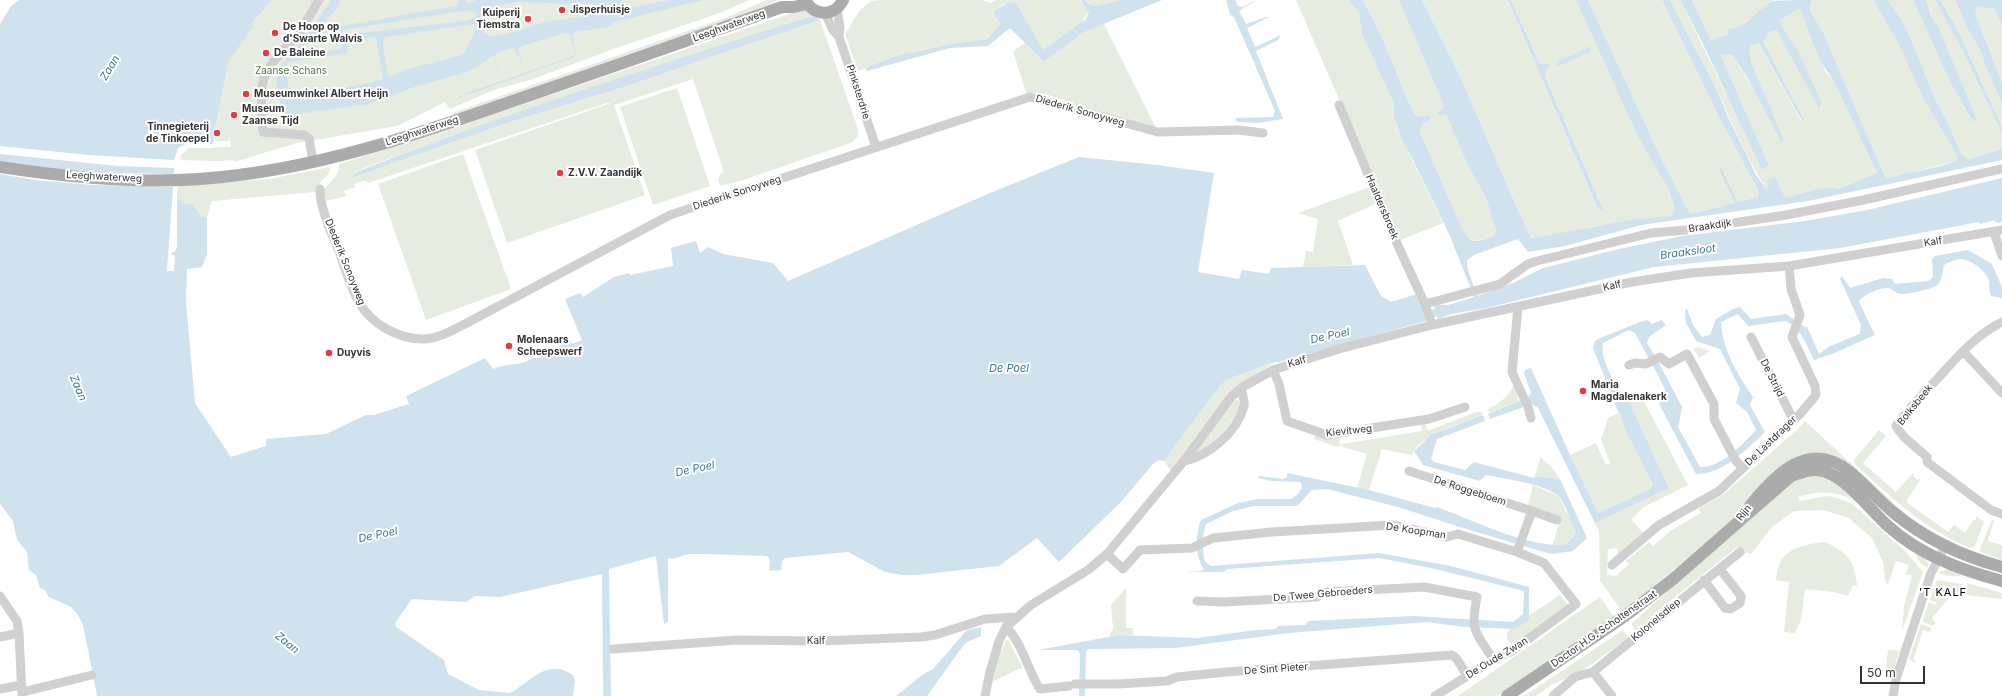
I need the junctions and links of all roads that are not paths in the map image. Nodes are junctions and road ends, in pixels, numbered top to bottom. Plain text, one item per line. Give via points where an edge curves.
1 (319, 0) edge
2 (806, 2) edge
3 (786, 4) edge
4 (840, 4) edge
5 (824, 13) junction
6 (840, 37) junction
7 (1339, 106) dead end
8 (1263, 133) dead end
9 (876, 147) junction
10 (313, 162) junction
11 (0, 167) edge
12 (2002, 169) edge
13 (320, 189) dead end
14 (1998, 231) edge
15 (2002, 256) edge
16 (1789, 266) junction
17 (1426, 306) junction
18 (1518, 307) junction
19 (2002, 322) edge
20 (1431, 324) junction
21 (1751, 337) dead end
22 (1963, 351) junction
23 (1629, 365) dead end
24 (1273, 370) junction
25 (1241, 388) junction
26 (2002, 394) edge
27 (1465, 407) dead end
28 (1531, 418) dead end
29 (1793, 419) junction
30 (1184, 461) junction
31 (1740, 464) junction
32 (1409, 471) dead end
33 (1532, 511) junction
34 (2002, 514) edge
35 (1556, 520) dead end
36 (1734, 526) junction
37 (1945, 547) junction
38 (1518, 549) junction
39 (1740, 552) dead end
40 (1107, 554) junction
41 (1938, 558) junction
42 (1612, 565) dead end
43 (2002, 567) edge
44 (1720, 568) junction
45 (1704, 580) junction
46 (2002, 581) edge
47 (0, 596) edge
48 (1197, 602) dead end
49 (1576, 604) joint
50 (1016, 617) junction
51 (1006, 627) junction
52 (19, 633) junction
53 (0, 637) edge
54 (613, 649) dead end
55 (1493, 660) junction
56 (1593, 672) junction
57 (92, 676) dead end
58 (1467, 676) junction
59 (0, 689) edge
60 (22, 691) edge
61 (985, 696) edge
62 (1435, 696) edge
63 (1507, 696) edge
64 (1553, 696) edge
65 (1612, 696) edge
66 (1893, 696) edge

1 - 10 street via 300,30 272,63 261,91 263,132 304,135 309,138
2 - 3 main road, Leeghwaterweg
2 - 5 main road via 815,11
3 - 10 main road, Leeghwaterweg via 410,136
4 - 5 main road
4 - 6 street, Pinksterdrie
5 - 6 street, Pinksterdrie
6 - 9 street, Pinksterdrie
7 - 17 street, Haaldersbroek
8 - 9 street, Diederik Sonoyweg via 1238,130 1158,132 1030,97
9 - 13 street, Diederik Sonoyweg via 670,215 443,335 422,339 394,333 371,318 359,302 331,233
10 - 11 main road, Leeghwaterweg via 239,176 181,179 104,178
12 - 17 street, Braakdijk via 1786,215 1651,233 1537,261 1528,264 1500,284
14 - 15 street
14 - 16 street, Kalf
16 - 18 street, Kalf via 1691,273 1632,282
16 - 29 street, De Lastdrager via 1791,289 1798,306 1799,317 1792,337 1815,386 1816,395
17 - 20 street, Haaldersbroek
18 - 20 street, Kalf
18 - 28 street via 1512,372
19 - 22 street, Bolksbeek via 1974,340
20 - 24 street, Kalf
21 - 29 street, De Strijd
22 - 26 street
22 - 34 street, Bolksbeek via 1896,426 1904,437 1927,457 1927,462 1991,510
23 - 31 street via 1648,363 1659,357 1669,364 1687,354 1714,404 1714,419
24 - 25 street, Kalf
24 - 27 street, Kievitweg via 1287,421 1327,435 1429,419
25 - 30 street, Kalf via 1217,414
25 - 30 street, Kalf via 1244,405 1230,432 1194,459
29 - 31 street, De Lastdrager
30 - 40 street, Kalf
31 - 42 street, De Lastdrager via 1719,491 1659,525
32 - 33 street, De Roggebloem
33 - 35 street, De Roggebloem
33 - 38 street
36 - 37 main road, Rijn via 1762,490 1788,466 1802,460 1822,459 1838,463 1850,471 1894,513
36 - 41 main road, Rijn via 1791,476 1807,470 1818,470 1827,472 1842,482 1889,527 1918,548
36 - 63 main road, Doctor H.G. Scholtenstraat via 1672,580 1625,616
37 - 41 street
37 - 43 main road, Rijn
38 - 40 street, De Koopman via 1458,534 1447,537 1392,525 1272,532 1203,542 1192,548 1140,550 1123,569
38 - 49 street, De Koopman via 1544,563
39 - 44 street, Kolonelsdiep
40 - 50 street, Kalf via 1088,570
41 - 46 main road, Rijn via 1968,572
41 - 66 street via 1896,679
44 - 45 street, Kolonelsdiep
44 - 45 street via 1742,596 1740,602 1731,609 1726,608
45 - 56 street, Kolonelsdiep
47 - 52 street via 17,621
48 - 55 street, De Twee Gebroeders via 1317,597 1327,592 1424,587 1476,597 1474,630
49 - 55 street, De Oude Zwan via 1512,652
50 - 51 street, Kalf
50 - 54 street, Kalf via 985,619 921,637 820,641 737,640
51 - 58 street, De Sint Pieter via 1014,636 1040,689 1167,681 1177,677 1227,672 1452,655
51 - 61 street, Kalf via 991,666
52 - 53 street
52 - 60 street
55 - 58 street, De Oude Zwan
56 - 64 street via 1575,677
56 - 65 street
57 - 60 street
58 - 62 street, De Oude Zwan
59 - 60 street

